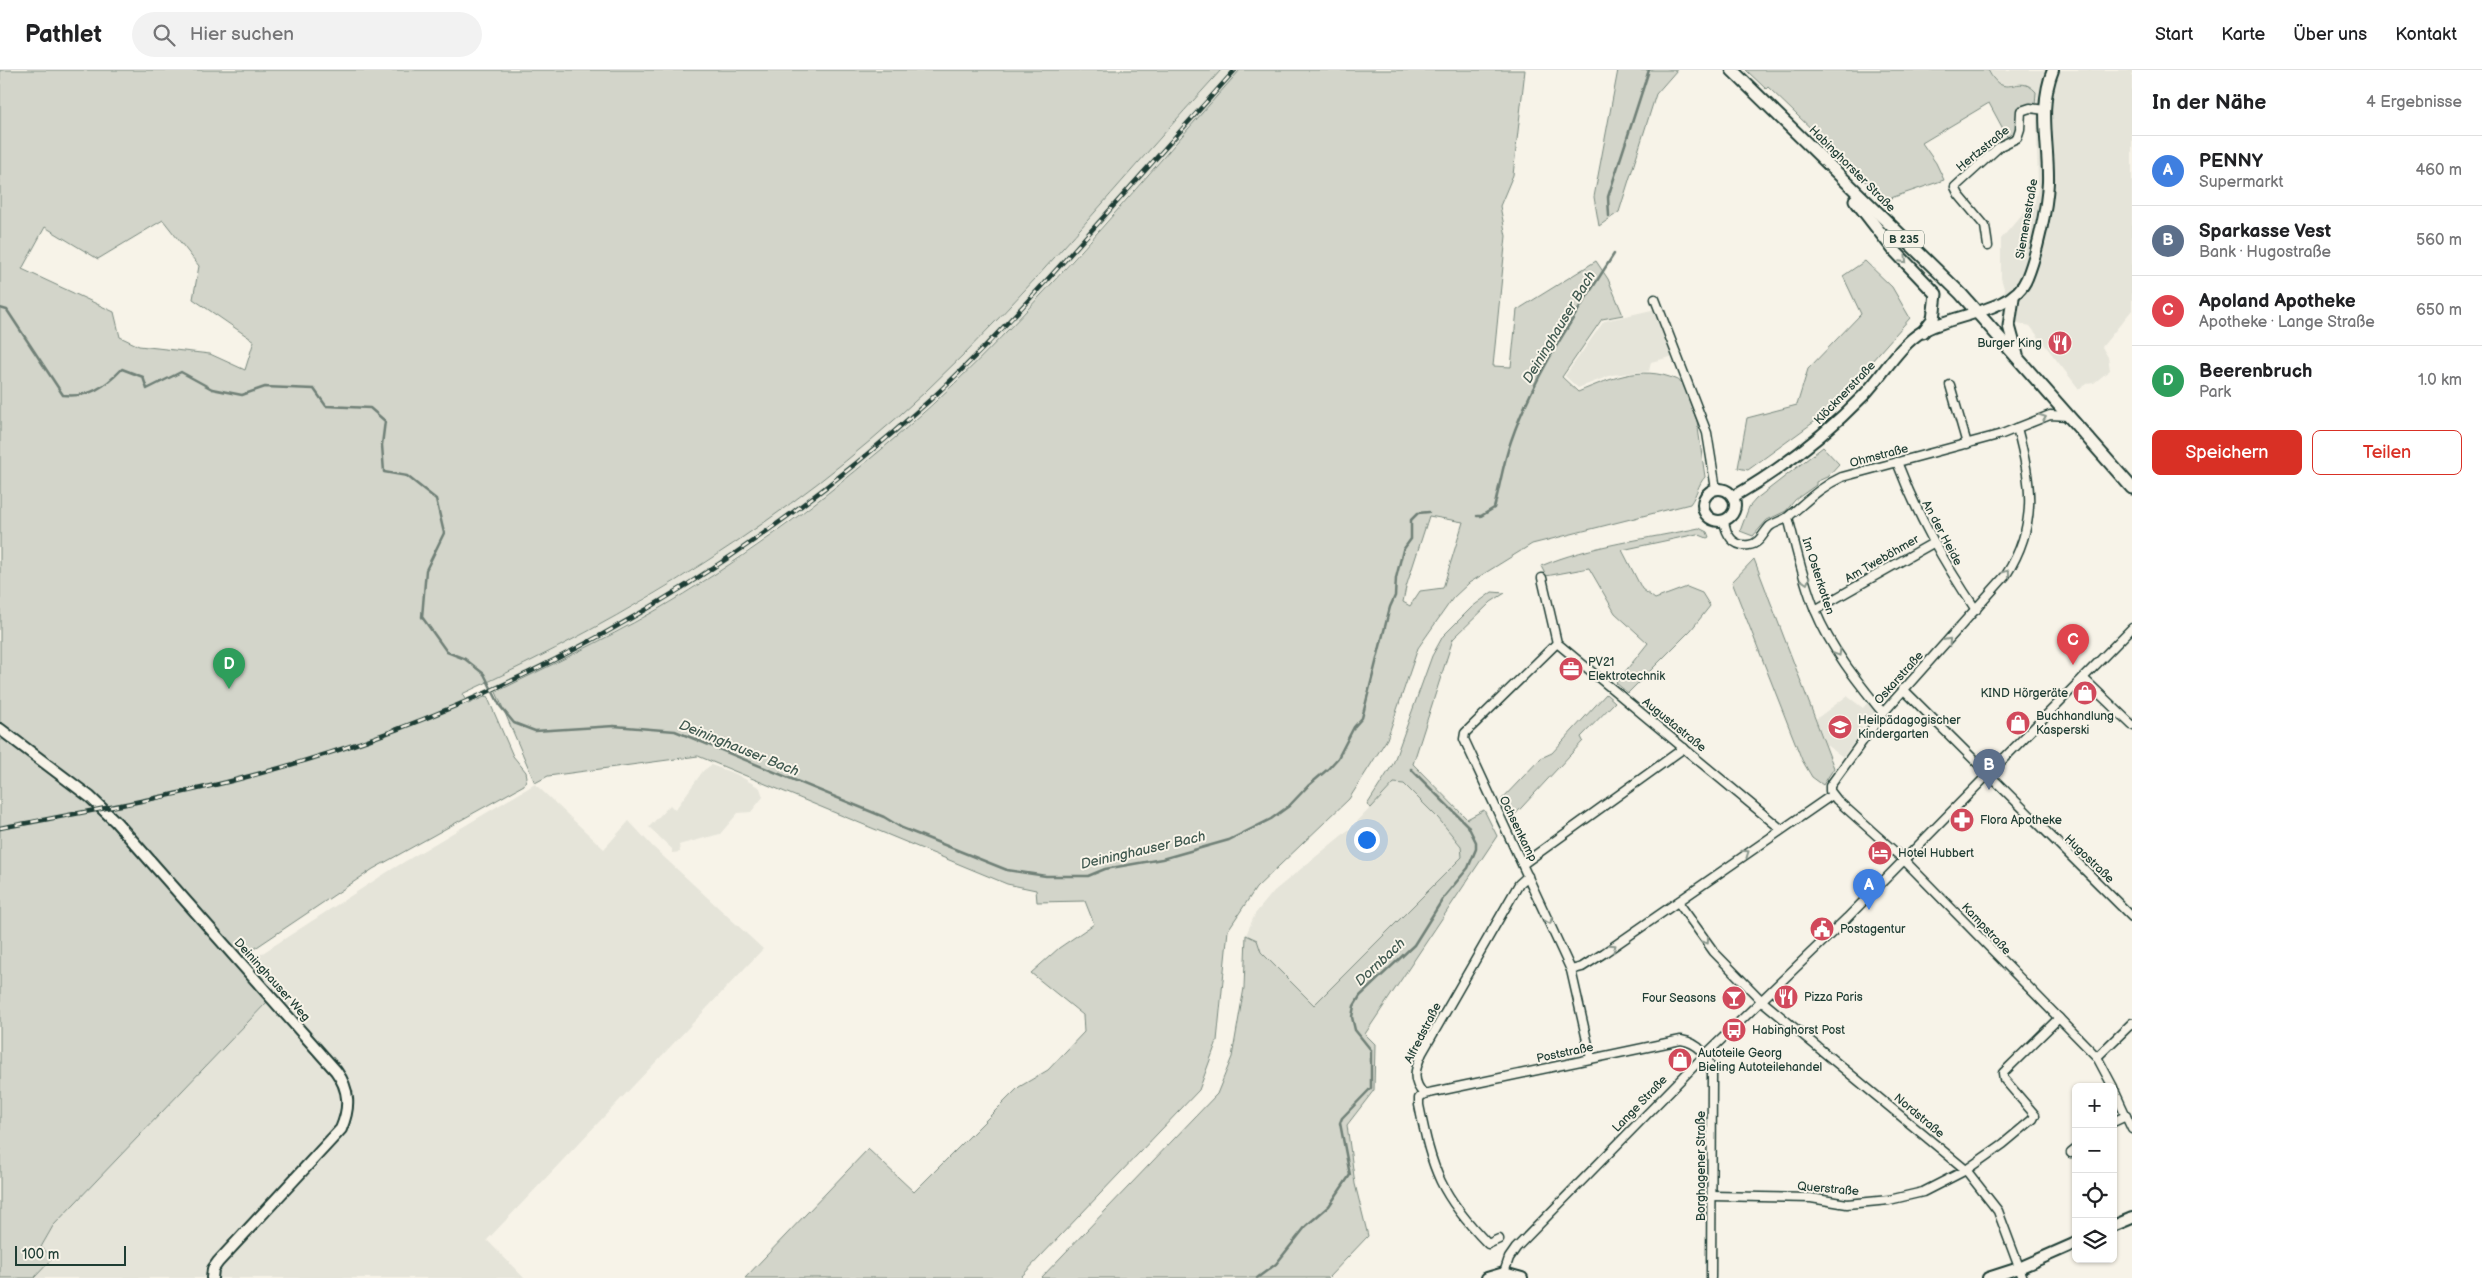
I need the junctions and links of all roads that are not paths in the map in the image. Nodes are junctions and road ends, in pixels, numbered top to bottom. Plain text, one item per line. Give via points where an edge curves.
1 (1732, 70) edge
2 (2053, 70) edge
3 (2045, 110) junction
4 (1830, 167) junction
5 (1988, 246) dead end
6 (2013, 298) junction
7 (1655, 299) dead end
8 (1976, 312) junction
9 (1923, 332) junction
10 (2017, 356) junction
11 (1950, 385) dead end
12 (2071, 417) junction
13 (2017, 428) junction
14 (1967, 444) junction
15 (1897, 462) junction
16 (2132, 488) edge
17 (1716, 489) junction
18 (1733, 497) junction
19 (1788, 517) junction
20 (1724, 521) junction
21 (1933, 543) junction
22 (1542, 578) dead end
23 (1975, 608) junction
24 (1815, 610) junction
25 (2132, 628) edge
26 (1557, 643) junction
27 (2083, 678) junction
28 (1903, 689) junction
29 (1883, 713) junction
30 (2132, 726) edge
31 (0, 728) edge
32 (1684, 748) junction
33 (1987, 774) junction
34 (1832, 795) junction
35 (1781, 829) junction
36 (1903, 859) junction
37 (1523, 864) junction
38 (1528, 876) junction
39 (1678, 902) junction
40 (2132, 917) edge
41 (1571, 970) junction
42 (1762, 1001) junction
43 (2059, 1018) junction
44 (2132, 1023) edge
45 (1706, 1055) junction
46 (2098, 1057) junction
47 (1591, 1058) junction
48 (2111, 1083) edge
49 (1424, 1094) junction
50 (2117, 1096) edge
51 (2126, 1116) junction
52 (2117, 1120) edge
53 (2132, 1129) edge
54 (1966, 1170) junction
55 (1712, 1196) junction
56 (2132, 1218) edge
57 (2117, 1224) edge
58 (1498, 1238) dead end
59 (2072, 1245) edge
60 (1504, 1273) junction
61 (2021, 1273) edge
62 (212, 1278) edge
63 (1487, 1278) edge
64 (1522, 1278) edge
65 (1711, 1278) edge
66 (1988, 1278) edge

1 - 4 main road, Habinghorster Straße / B 235
2 - 3 street, Siemensstraße
3 - 5 street, Hertzstraße via 2030,108 2021,111 2017,138 2000,146 1956,187 1985,226
3 - 6 street, Siemensstraße via 2046,197 2030,270
4 - 8 main road, Habinghorster Straße / B 235
4 -> 9 main road via 1893,249 1936,294 1933,319
6 - 8 street
6 - 10 main road via 2009,326
7 - 17 street via 1707,433
8 - 9 street, Klöcknerstraße
8 - 10 main road, Habinghorster Straße / B 235
9 - 18 street, Klöcknerstraße via 1902,349 1862,396 1810,446
10 - 12 main road, Habinghorster Straße / B 235
11 - 14 street
13 -> 12 street, Ohmstraße via 2050,415
12 - 16 main road, Habinghorster Straße / B 235
13 - 14 street, Ohmstraße
23 -> 13 street, Oskarstraße via 2006,575 2019,555 2027,532 2028,467
14 - 15 street, Ohmstraße
15 - 19 street, Ohmstraße via 1826,484
15 - 21 street, An der Heide
17 - 18 street via 1726,490
17 - 20 street via 1706,496 1703,509 1711,519
18 - 20 street via 1734,511
19 - 20 street, Ohmstraße via 1770,526 1761,539 1749,545 1733,540
19 -> 24 street, Im Osterkotten
21 - 23 street, An der Heide
21 - 24 street, Am Tweböhmer
22 - 26 street
28 -> 23 street, Oskarstraße
24 -> 29 street, Im Osterkotten via 1836,652
25 - 27 street, Lange Straße
26 - 32 street, Augustastraße
26 - 37 street, Ochsenkamp via 1465,733 1464,739
27 - 30 street
27 - 33 street, Lange Straße
28 - 29 street, Oskarstraße
28 - 33 street, Hugostraße
29 - 34 street, Oskarstraße via 1830,786
31 - 62 street, Deininghauser Weg via 90,797 116,822 336,1071 346,1087 348,1104 341,1129 218,1262 213,1268
32 - 35 street, Augustastraße
32 - 37 street
33 - 36 street, Lange Straße
33 - 40 street, Hugostraße
34 - 35 street
34 - 36 street, Kampstraße
39 -> 35 street
36 - 42 street, Lange Straße
36 - 43 street, Kampstraße
37 - 38 street, Ochsenkamp
38 -> 41 street, Ochsenkamp
38 - 49 street, Alfredstraße via 1519,884 1422,1053 1414,1074
41 -> 39 street via 1582,967
39 -> 42 street, Nordstraße via 1714,952
41 - 47 street, Ochsenkamp
42 - 45 street, Lange Straße
42 - 54 street, Nordstraße
43 - 46 street, Kampstraße
43 - 54 street, Querstraße via 2002,1076 2035,1114 2029,1124
44 - 46 street
45 - 47 street, Poststraße via 1698,1047 1681,1040
45 - 55 street, Borghagener Straße via 1712,1073
45 - 60 street, Lange Straße via 1513,1251
46 - 48 street, Kampstraße
47 - 49 street, Poststraße
49 - 58 street, Alfredstraße via 1419,1098 1419,1105 1431,1161 1440,1182 1459,1213 1488,1244
50 - 51 street, Kampstraße
51 - 52 street
51 - 53 street, Kampstraße
54 - 55 street, Querstraße via 1923,1192 1868,1204 1811,1198
54 - 61 street, Nordstraße via 1998,1211
55 - 65 street, Borghagener Straße
56 - 57 street
59 - 61 street
60 - 63 street
60 - 64 street
61 - 66 street

